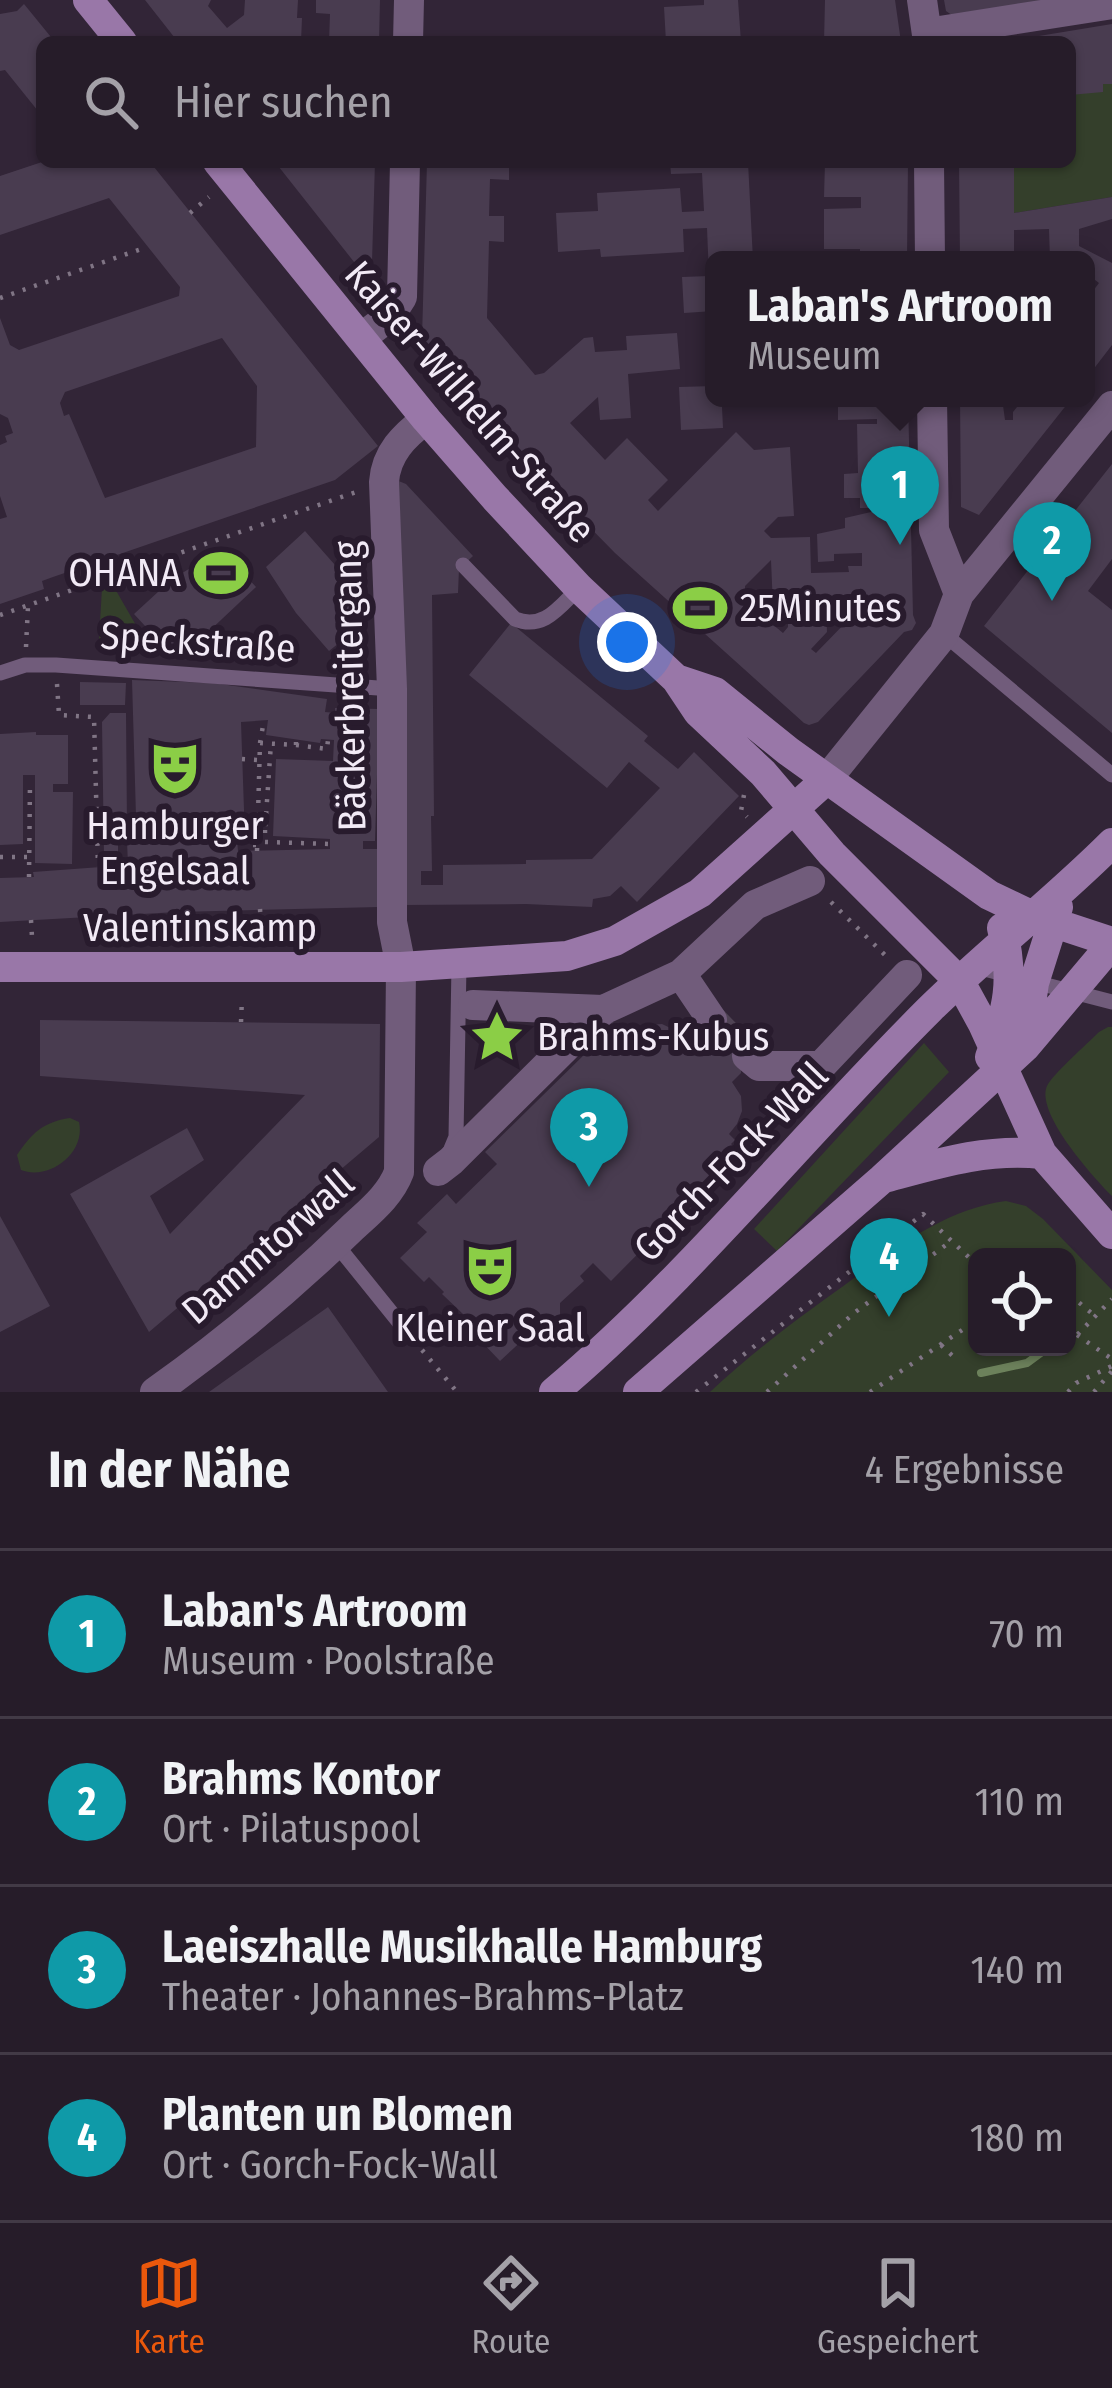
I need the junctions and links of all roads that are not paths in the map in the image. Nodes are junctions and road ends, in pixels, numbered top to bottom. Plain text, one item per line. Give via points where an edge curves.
1 (88, 0) edge
2 (409, 0) edge
3 (922, 0) edge
4 (1112, 4) edge
5 (117, 36) edge
6 (408, 36) edge
7 (927, 36) edge
8 (938, 36) edge
9 (223, 168) edge
10 (405, 168) edge
11 (929, 168) edge
12 (930, 251) edge
13 (361, 338) junction
14 (1112, 406) edge
15 (932, 407) edge
16 (426, 418) junction
17 (464, 565) dead end
18 (579, 588) junction
19 (959, 594) junction
20 (944, 634) junction
21 (0, 673) edge
22 (676, 679) junction
23 (392, 689) junction
24 (1112, 775) edge
25 (827, 779) junction
26 (794, 811) junction
27 (1112, 843) edge
28 (810, 881) road end
29 (989, 895) junction
30 (1043, 920) junction
31 (1109, 939) edge
32 (459, 965) junction
33 (0, 967) edge
34 (400, 967) junction
35 (1000, 970) junction
36 (681, 974) junction
37 (907, 975) road end
38 (1088, 985) edge
39 (1112, 1002) edge
40 (472, 1005) dead end
41 (603, 1010) junction
42 (712, 1020) tunnel mouth
43 (1007, 1054) junction
44 (747, 1056) tunnel mouth
45 (1042, 1154) junction
46 (434, 1173) joint
47 (882, 1178) junction
48 (398, 1190) joint
49 (1112, 1234) edge
50 (336, 1244) junction
51 (411, 1336) road end
52 (155, 1392) edge
53 (554, 1392) edge
54 (638, 1392) edge

1 - 5 main road
2 - 6 street
3 - 7 street
4 - 8 street
9 - 13 main road, Kaiser-Wilhelm-Straße
10 - 13 street via 402,297
11 - 12 street
13 - 16 main road, Kaiser-Wilhelm-Straße
14 - 19 street
15 - 19 street via 934,530
16 - 18 main road, Kaiser-Wilhelm-Straße
16 - 23 street, Bäckerbreitergang via 388,460 384,482
17 - 18 lane via 526,624 550,617
18 - 22 main road, Kaiser-Wilhelm-Straße
19 - 20 street
20 - 24 lane
20 - 25 street
21 - 23 lane, Speckstraße via 56,665
22 - 25 main road, Kaiser-Wilhelm-Straße via 715,692
22 - 26 main road, Kaiser-Wilhelm-Straße
23 - 34 street, Bäckerbreitergang via 392,922
25 - 26 main road, Valentinskamp
25 - 29 main road, Kaiser-Wilhelm-Straße
26 - 32 main road, Valentinskamp via 700,893 615,941 567,956
26 - 35 main road, Kaiser-Wilhelm-Straße via 931,950
27 - 30 main road
28 - 36 street via 755,905
29 - 30 main road, Kaiser-Wilhelm-Straße
29 - 35 main road
30 - 31 main road, Kaiser-Wilhelm-Straße
30 - 35 main road, Gorch-Fock-Wall
31 - 35 main road
31 - 38 main road
32 - 34 main road, Valentinskamp
32 - 46 lane via 456,1137
33 - 34 main road, Valentinskamp
34 - 48 street, Bäckerbreitergang
35 - 38 main road
35 - 43 main road
35 - 43 main road
35 - 53 main road, Gorch-Fock-Wall via 936,1003 714,1239
36 - 41 street
36 - 42 street
37 - 44 street via 821,1066 759,1066
38 - 39 lane
38 - 43 main road
40 - 41 street
41 - 46 street
43 - 45 main road
43 - 47 main road
45 - 47 main road via 989,1153
45 - 49 main road
47 - 54 main road
48 - 50 street, Dammtorwall
50 - 51 lane
50 - 52 street, Dammtorwall

